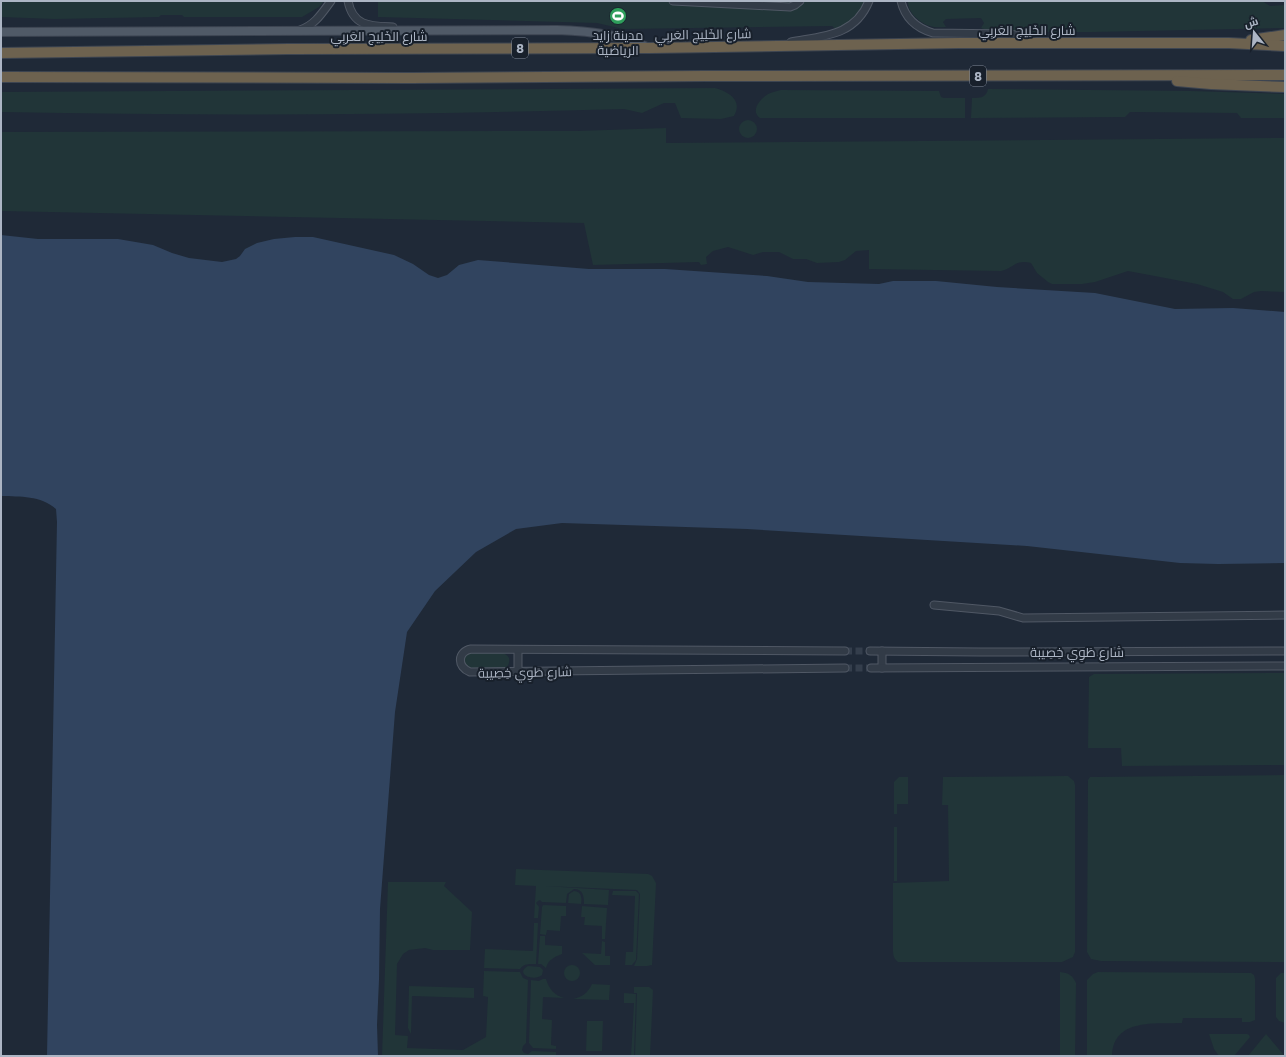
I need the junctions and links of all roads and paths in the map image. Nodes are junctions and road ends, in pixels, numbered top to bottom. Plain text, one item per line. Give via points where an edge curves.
1 (331, 1) edge
2 (348, 1) edge
3 (673, 1) edge
4 (800, 1) edge
5 (869, 1) edge
6 (901, 1) edge
7 (904, 5) edge
8 (409, 30) junction
9 (297, 31) junction
10 (1, 32) edge
11 (1285, 35) edge
12 (1039, 43) junction
13 (1229, 43) junction
14 (774, 45) junction
15 (1285, 46) edge
16 (650, 48) junction
17 (1, 53) edge
18 (1285, 75) edge
19 (1155, 76) junction
20 (1, 77) edge
21 (1285, 87) edge
22 (934, 605) dead end
23 (1285, 615) edge
24 (518, 650) junction
25 (845, 651) tunnel mouth
26 (870, 651) tunnel mouth
27 (882, 651) junction
28 (1285, 651) edge
29 (1285, 666) edge
30 (845, 668) tunnel mouth
31 (870, 668) tunnel mouth
32 (882, 668) junction
33 (518, 672) junction

1 - 9 street via 316,21
2 - 8 street via 352,14 363,23
3 - 4 street via 790,7
5 - 14 street via 861,16 846,29 829,35
6 - 7 street
7 - 12 street via 911,21 928,31 1015,34
8 - 9 main road
8 - 16 main road via 564,30 624,38
9 - 10 main road
11 - 13 highway
12 - 13 highway, شارع الخَلِيج العَربِي / 8
12 - 14 highway, شارع الخَلِيج العَربِي / 8
13 - 15 highway, شارع الخَلِيج العَربِي / 8
14 - 16 highway, شارع الخَلِيج العَربِي / 8
16 - 17 highway, شارع الخَلِيج العَربِي / 8
18 - 19 highway, 8
19 - 20 highway, 8
19 - 21 highway via 1188,83
22 - 23 street via 994,611 1023,618
24 - 25 street, شارع طَوِي خِصِيبة
24 - 33 street
24 - 33 street, شارع طَوِي خِصِيبة via 471,649 464,652 460,662 462,668 470,672
26 - 27 street, شارع طَوِي خِصِيبة
27 - 28 street, شارع طَوِي خِصِيبة
27 - 32 street
29 - 32 street, شارع طَوِي خِصِيبة
30 - 33 street, شارع طَوِي خِصِيبة
31 - 32 street, شارع طَوِي خِصِيبة

